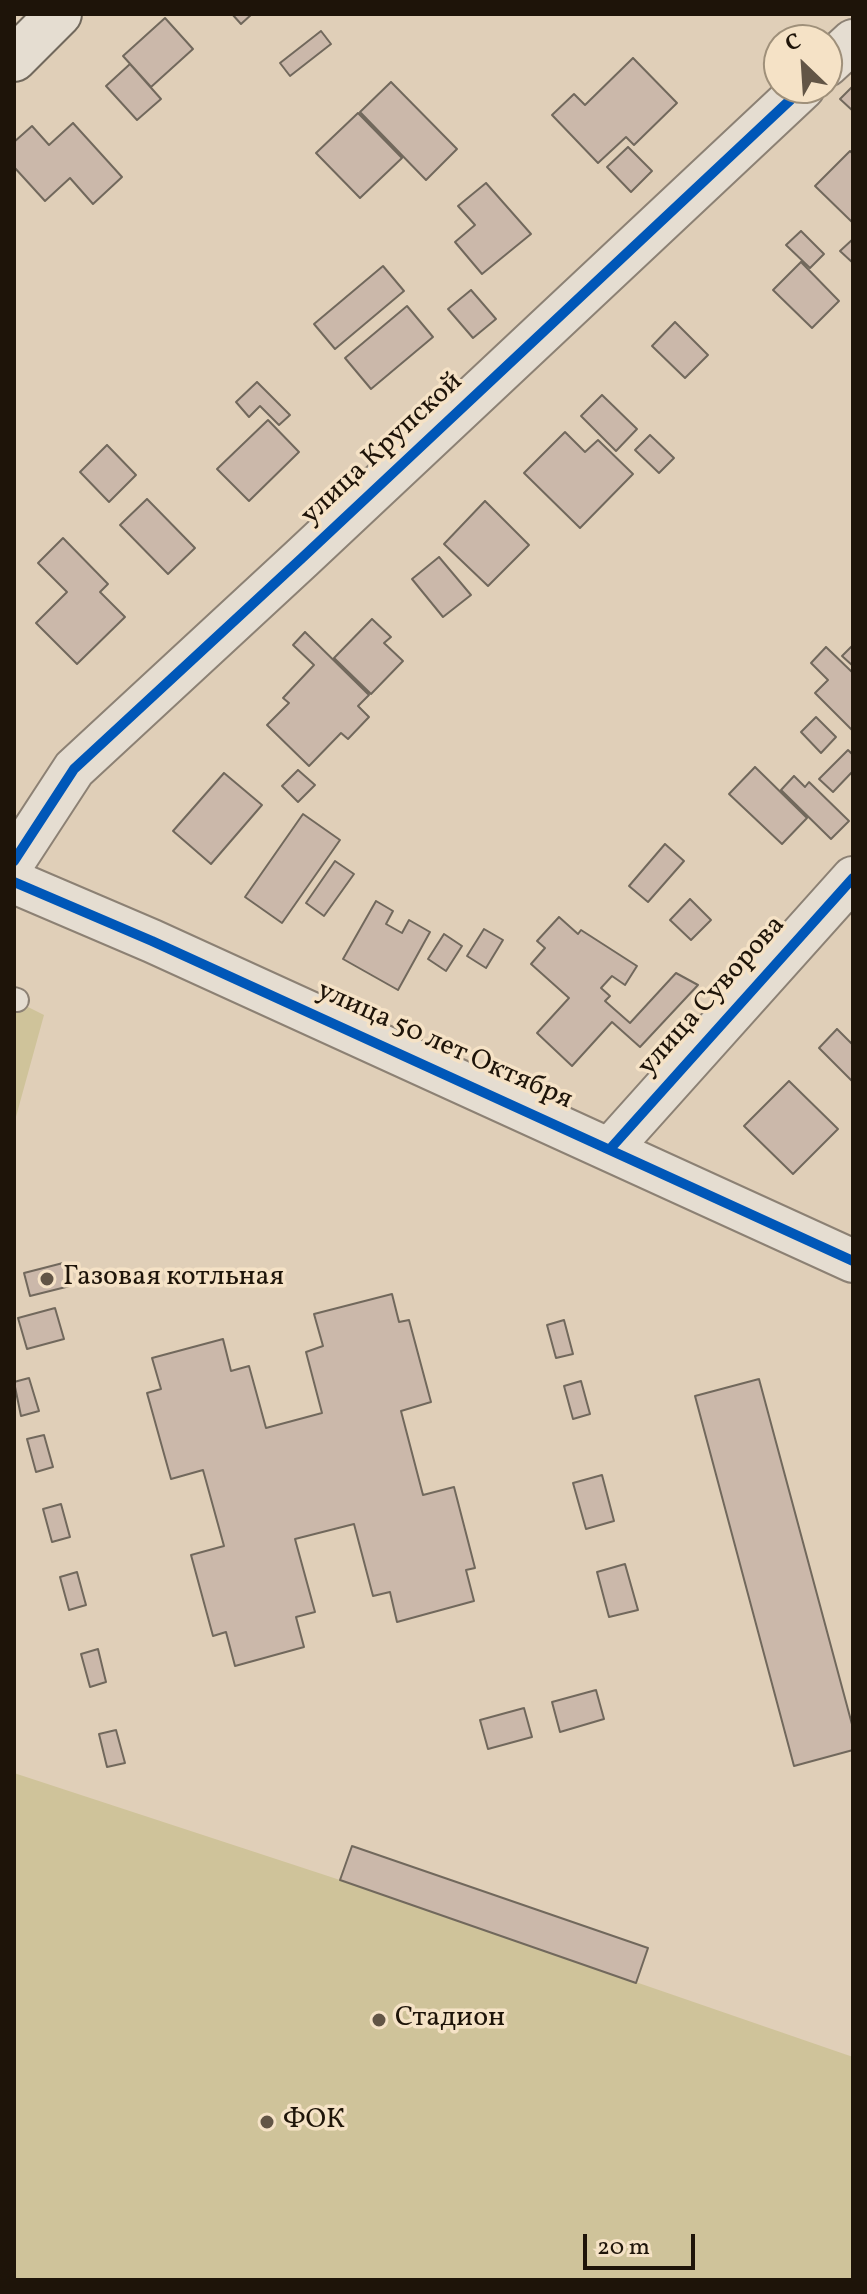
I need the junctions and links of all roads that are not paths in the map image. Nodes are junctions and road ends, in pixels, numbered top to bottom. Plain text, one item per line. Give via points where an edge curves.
1 (59, 14) edge
2 (14, 59) edge
3 (786, 104) edge
4 (14, 861) edge
5 (853, 878) edge
6 (14, 882) edge
7 (610, 1149) junction
8 (853, 1261) edge

1 - 2 main road
3 - 4 street, улица Крупской via 74,769
5 - 7 street, улица Суворова
6 - 7 street, улица 50 лет Октября
7 - 8 street, улица 50 лет Октября

